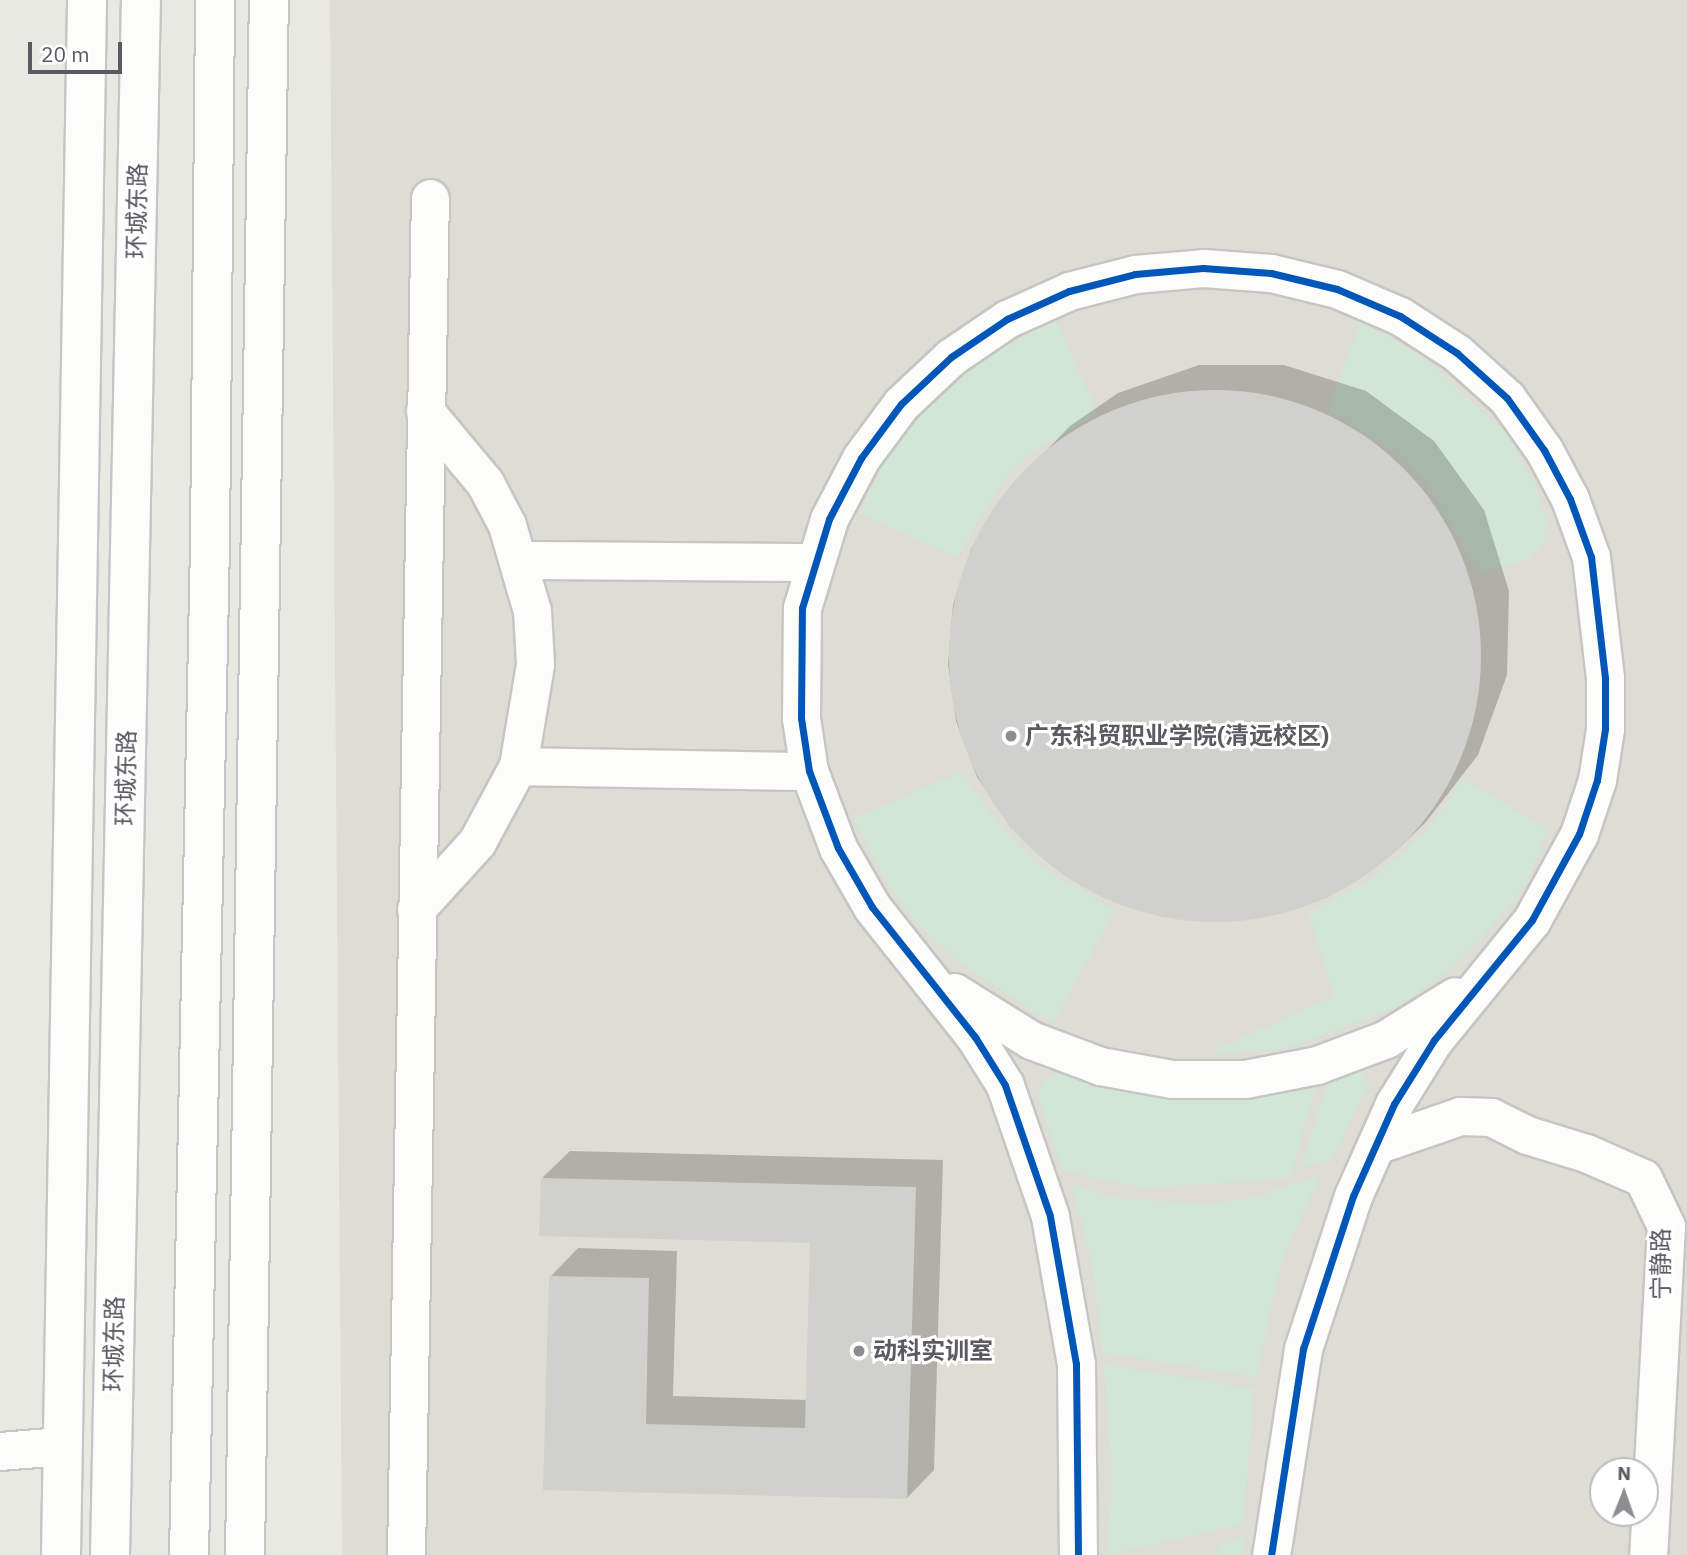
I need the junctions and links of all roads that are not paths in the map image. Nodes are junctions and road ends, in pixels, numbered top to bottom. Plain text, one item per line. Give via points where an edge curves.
1 (87, 0) edge
2 (141, 0) edge
3 (215, 0) edge
4 (269, 0) edge
5 (140, 73) junction
6 (430, 198) dead end
7 (79, 409) junction
8 (425, 411) junction
9 (211, 544) junction
10 (520, 560) junction
11 (813, 562) junction
12 (518, 766) junction
13 (809, 771) junction
14 (416, 909) junction
15 (254, 950) junction
16 (1504, 954) junction
17 (916, 959) junction
18 (1376, 1145) junction
19 (61, 1446) junction
20 (0, 1451) edge
21 (61, 1555) edge
22 (110, 1555) edge
23 (189, 1555) edge
24 (246, 1555) edge
25 (406, 1555) edge
26 (1078, 1555) edge
27 (1271, 1555) edge
28 (1648, 1555) edge

1 - 7 main road
2 - 5 main road, 环城东路
3 - 9 main road
4 - 15 main road
5 - 7 main road
5 - 22 main road, 环城东路
6 - 8 street
7 - 19 main road
8 - 10 street via 485,482
8 - 14 street
9 - 15 main road
9 - 23 main road
10 - 11 street
10 - 12 street via 532,611 535,664
11 - 13 street via 802,608 799,650 801,718
11 - 16 street via 860,458 901,404 951,357 1007,319 1069,291 1135,274 1203,268 1271,272 1337,289 1400,316 1457,353 1507,398 1544,450 1570,499 1591,557 1602,620 1605,729 1597,779 1579,834 1558,876
12 - 13 street
12 - 14 street via 477,842
13 - 17 street via 838,848 872,907
14 - 25 street
15 - 24 main road
16 - 17 street via 1449,1002 1386,1039 1317,1065 1245,1079 1172,1079 1100,1066 1031,1040 967,1003
16 - 18 street via 1434,1040 1394,1104
17 - 26 street via 975,1037 1004,1085 1050,1216 1076,1364
18 - 27 street via 1321,1284 1303,1349
18 - 28 street, 宁静路 via 1460,1116 1491,1117 1643,1178 1666,1226
19 - 20 street
19 - 21 main road

